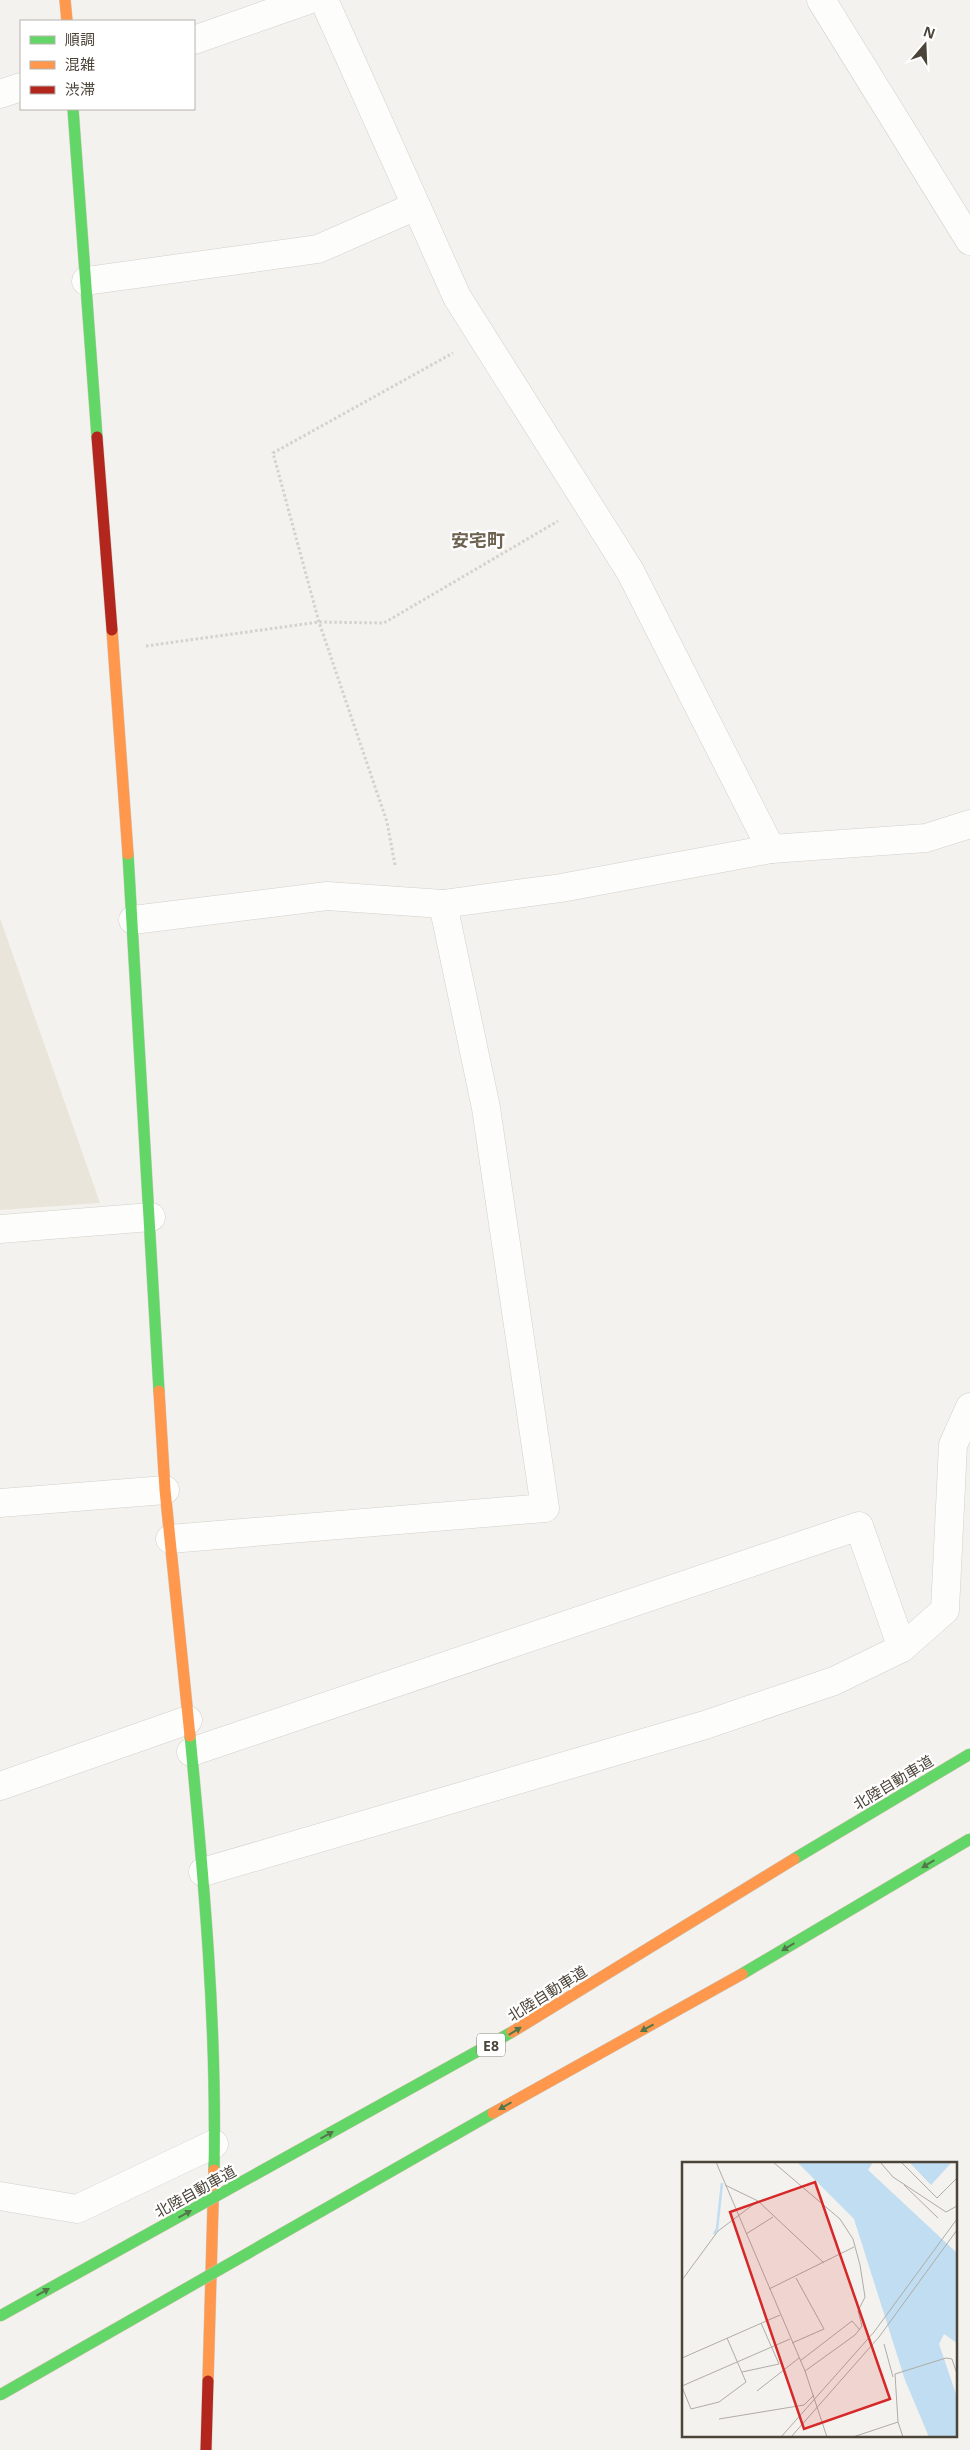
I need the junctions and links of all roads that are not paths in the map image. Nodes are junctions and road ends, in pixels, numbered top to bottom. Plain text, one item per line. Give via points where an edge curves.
1 (65, 0) edge
2 (308, 0) edge
3 (324, 0) edge
4 (821, 0) edge
5 (67, 20) edge
6 (195, 40) edge
7 (20, 87) edge
8 (0, 94) edge
9 (73, 110) edge
10 (416, 206) junction
11 (970, 241) edge
12 (86, 281) junction
13 (970, 824) edge
14 (771, 849) junction
15 (442, 904) junction
16 (133, 920) junction
17 (151, 1217) junction
18 (0, 1229) edge
19 (970, 1407) edge
20 (165, 1490) junction
21 (0, 1502) edge
22 (170, 1539) junction
23 (902, 1648) junction
24 (188, 1720) junction
25 (191, 1752) junction
26 (970, 1754) edge
27 (0, 1786) edge
28 (970, 1839) edge
29 (203, 1872) junction
30 (214, 2144) junction
31 (0, 2196) edge
32 (0, 2316) edge
33 (0, 2395) edge
34 (206, 2450) edge

1 - 5 main road
2 - 6 street
3 - 10 street
4 - 11 street
7 - 8 street
9 - 12 main road
10 - 12 street via 318,249
10 - 14 street via 457,297 630,571
12 - 16 main road
13 - 14 street via 926,838
14 - 15 street via 561,888
15 - 16 street via 327,896
15 - 22 street via 486,1108 545,1508
16 - 17 main road
17 - 18 street
17 - 20 main road
19 - 23 street via 953,1445 945,1610
20 - 21 street
20 - 22 main road
22 - 24 main road
23 - 25 street via 859,1526
23 - 29 street via 834,1682 705,1724
24 - 25 main road
24 - 27 street
25 - 29 main road
32 -> 26 main road, 北陸自動車道 / E8, bridge via 493,2044
28 -> 33 main road, bridge via 715,1990
29 - 30 main road
30 - 31 street via 77,2209
30 - 34 main road

